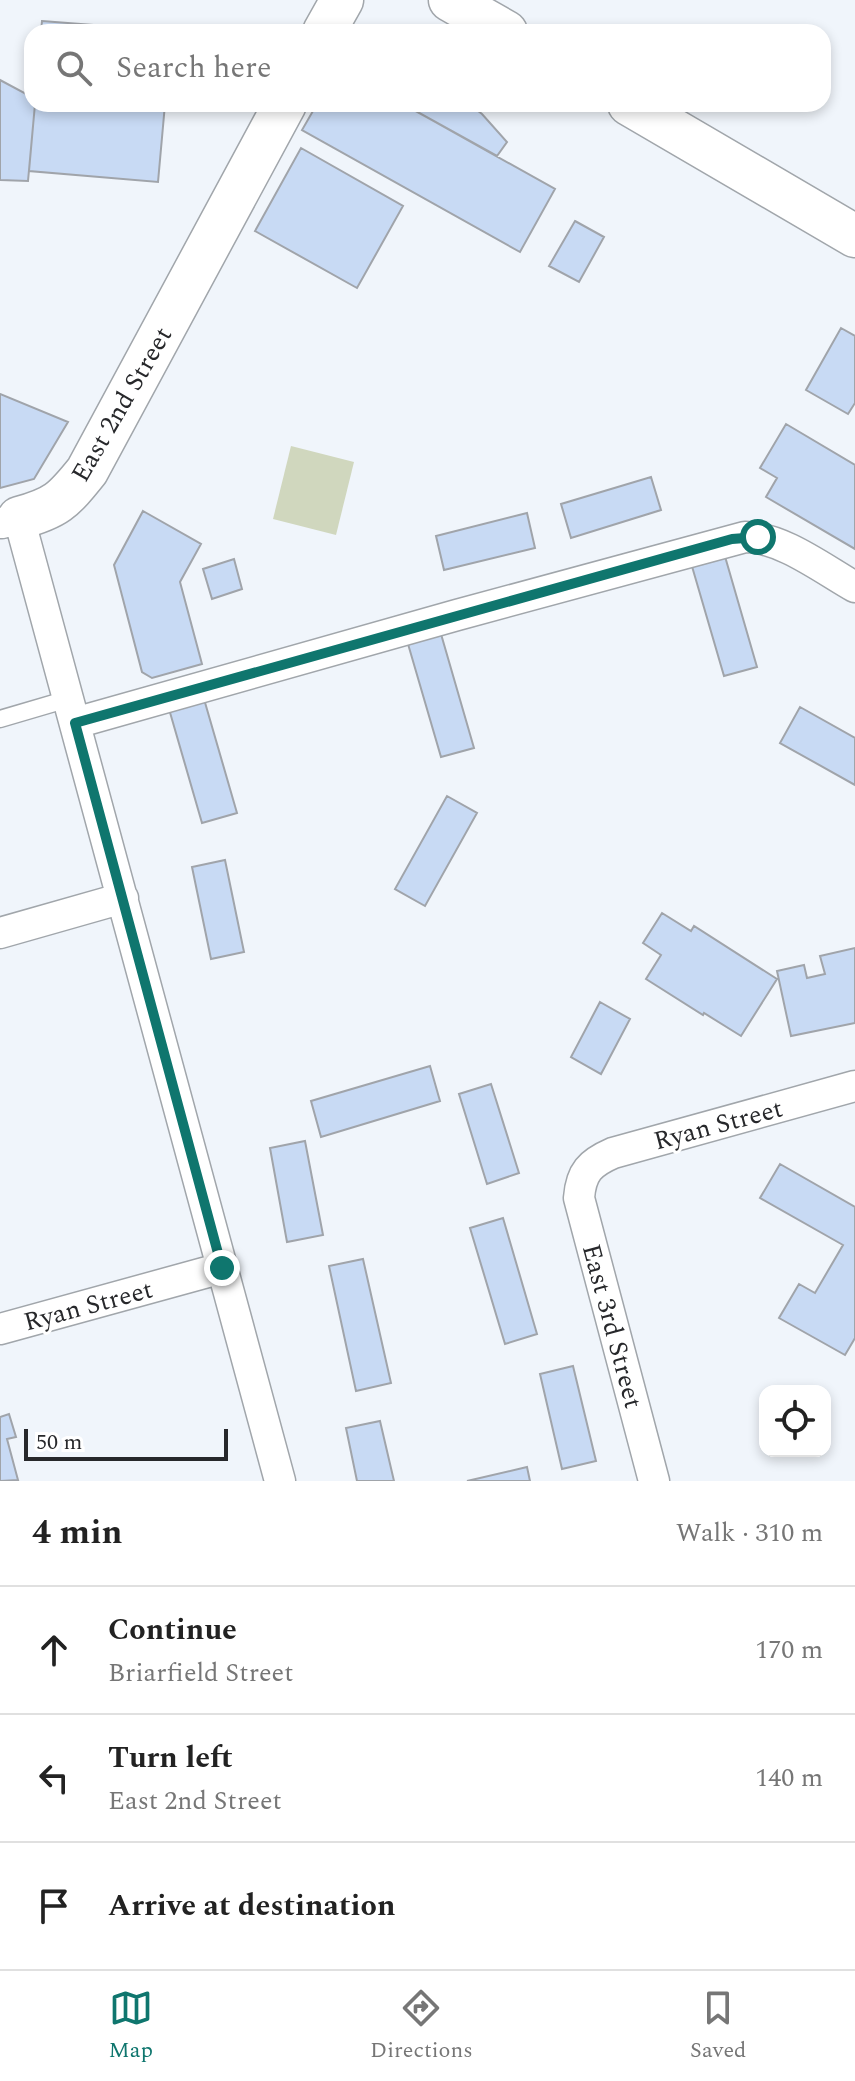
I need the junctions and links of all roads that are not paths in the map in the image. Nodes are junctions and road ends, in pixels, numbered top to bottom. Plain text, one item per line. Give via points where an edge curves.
1 (342, 0) edge
2 (450, 0) edge
3 (328, 24) edge
4 (492, 24) edge
5 (281, 112) edge
6 (643, 112) edge
7 (855, 236) edge
8 (9, 521) edge
9 (855, 587) edge
10 (72, 711) junction
11 (0, 719) edge
12 (123, 898) junction
13 (0, 933) edge
14 (855, 1086) edge
15 (586, 1171) joint
16 (222, 1268) junction
17 (0, 1329) edge
18 (280, 1481) edge
19 (654, 1481) edge

1 - 3 street
2 - 4 street
5 - 8 street, East 2nd Street via 87,471 57,504
6 - 7 street
8 - 10 street, East 2nd Street
9 - 10 street via 781,544 745,537
10 - 11 lane
10 - 12 street, East 2nd Street
12 - 13 street
12 - 16 street, East 2nd Street
14 - 15 street, Ryan Street via 613,1153
15 - 19 street, East 3rd Street via 579,1198
16 - 17 street, Ryan Street
16 - 18 street, East 2nd Street

